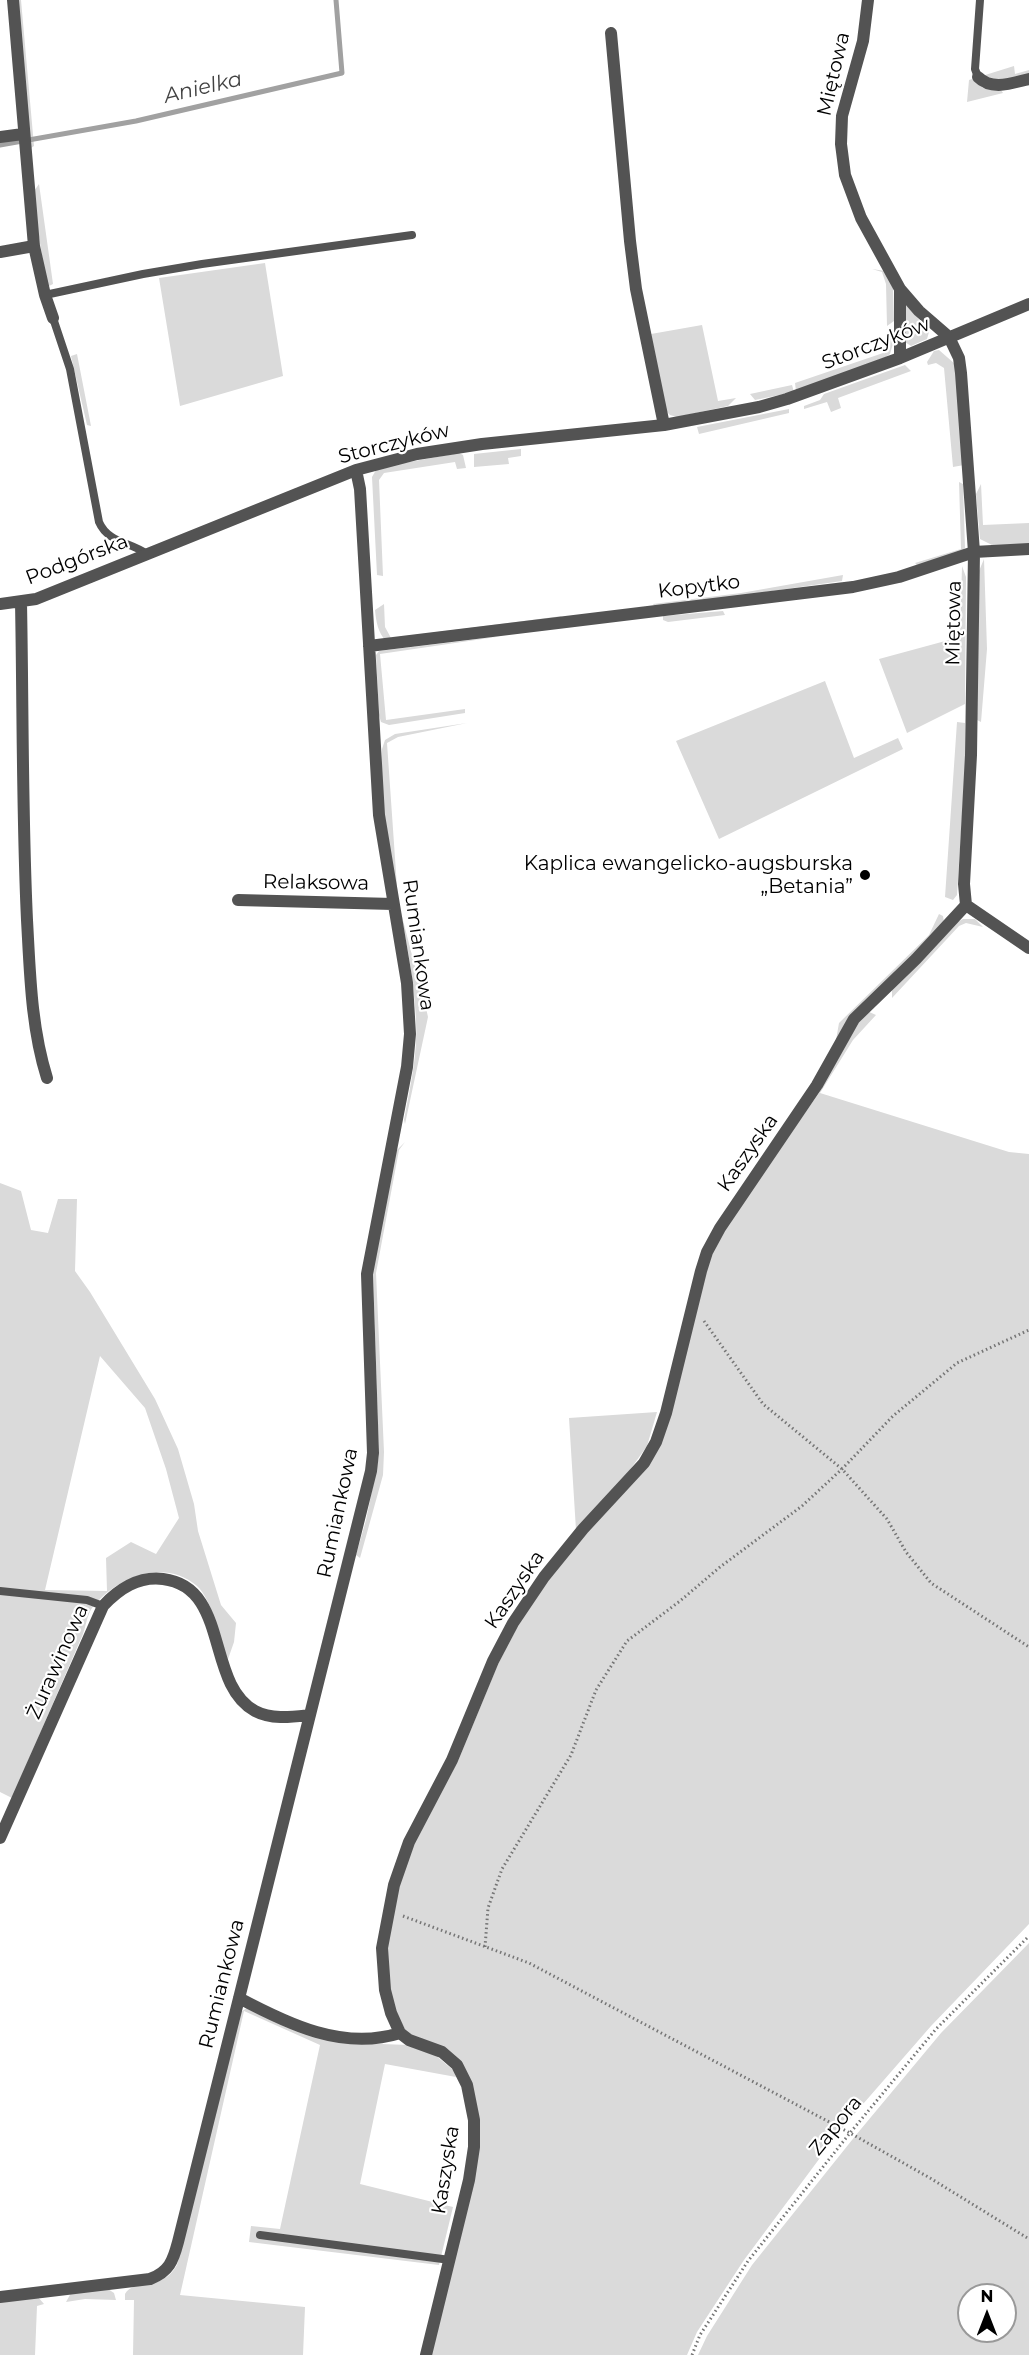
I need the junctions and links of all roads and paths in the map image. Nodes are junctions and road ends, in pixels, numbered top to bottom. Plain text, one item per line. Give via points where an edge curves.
1 (13, 0) edge
2 (868, 0) edge
3 (980, 0) edge
4 (611, 33) dead end
5 (978, 78) joint
6 (1029, 79) edge
7 (23, 134) junction
8 (0, 137) edge
9 (412, 235) dead end
10 (34, 246) junction
11 (0, 252) edge
12 (900, 289) junction
13 (45, 295) junction
14 (1029, 304) edge
15 (54, 318) joint
16 (949, 337) junction
17 (900, 358) junction
18 (664, 425) junction
19 (356, 470) junction
20 (1029, 549) edge
21 (974, 552) junction
22 (147, 554) junction
23 (21, 602) junction
24 (0, 604) edge
25 (369, 646) junction
26 (238, 900) dead end
27 (393, 904) junction
28 (966, 905) junction
29 (1029, 948) edge
30 (47, 1078) dead end
31 (694, 1305) junction
32 (1029, 1330) edge
33 (842, 1469) junction
34 (0, 1591) edge
35 (103, 1606) junction
36 (1029, 1647) edge
37 (310, 1715) junction
38 (0, 1838) edge
39 (387, 1910) junction
40 (1029, 1936) edge
41 (485, 1947) junction
42 (239, 1998) junction
43 (400, 2033) junction
44 (850, 2133) junction
45 (260, 2235) dead end
46 (1029, 2239) edge
47 (450, 2260) junction
48 (0, 2297) edge
49 (426, 2355) edge
50 (692, 2355) edge

1 - 7 street
2 - 12 street, Miętowa via 863,41 842,116 842,158 861,218
3 - 5 lane via 975,69
4 - 18 street via 636,289
5 - 6 street via 993,85
7 - 8 street
7 - 10 street
9 - 13 lane via 202,264
10 - 11 street
10 - 13 street
12 - 16 street, Miętowa
12 - 17 street, Miętowa
13 - 15 street
14 - 16 street, Storczyków
15 - 22 lane via 70,369 102,530
16 - 17 street, Storczyków
16 - 21 street, Miętowa via 961,373
17 - 18 street, Storczyków via 778,402
18 - 19 street, Storczyków via 482,444 417,454
19 - 22 street, Storczyków
19 - 25 street, Rumiankowa
20 - 21 street, Kopytko
21 - 25 street, Kopytko via 899,577 853,587
21 - 28 street, Miętowa
22 - 23 street, Podgórska
23 - 24 street, Podgórska
23 - 30 street, Podgórska via 22,806 30,978 39,1053
25 - 27 street, Rumiankowa via 379,815
26 - 27 street, Relaksowa
27 - 37 street, Rumiankowa via 407,983 410,1034 367,1274 373,1453
28 - 29 street
28 - 31 street, Kaszyska via 854,1019 812,1094 720,1228 704,1260
31 - 33 path via 763,1404
31 - 39 street, Kaszyska via 656,1442 644,1463 544,1577 513,1623 452,1760 409,1842
32 - 33 path via 957,1363 893,1416
33 - 36 path via 887,1519 906,1552 931,1583
33 - 41 path via 802,1506 627,1641 596,1690 571,1755 502,1869 488,1908
34 - 35 lane via 87,1600
35 - 37 street, Żurawinowa via 116,1592 155,1578 191,1588 202,1603 235,1694 255,1711 274,1717
35 - 38 street, Żurawinowa
37 - 42 street, Rumiankowa
39 - 41 path
39 - 43 street, Kaszyska via 382,1970
40 - 44 path, Zapora via 936,2029
41 - 44 path via 529,1964
42 - 43 street via 278,2017 345,2039 382,2038
42 - 48 street, Rumiankowa via 170,2265 150,2279
43 - 47 street, Kaszyska via 450,2058 470,2095 474,2147
44 - 46 path
44 - 50 path, Zapora via 748,2261 700,2335
45 - 47 lane
47 - 49 street, Kaszyska

